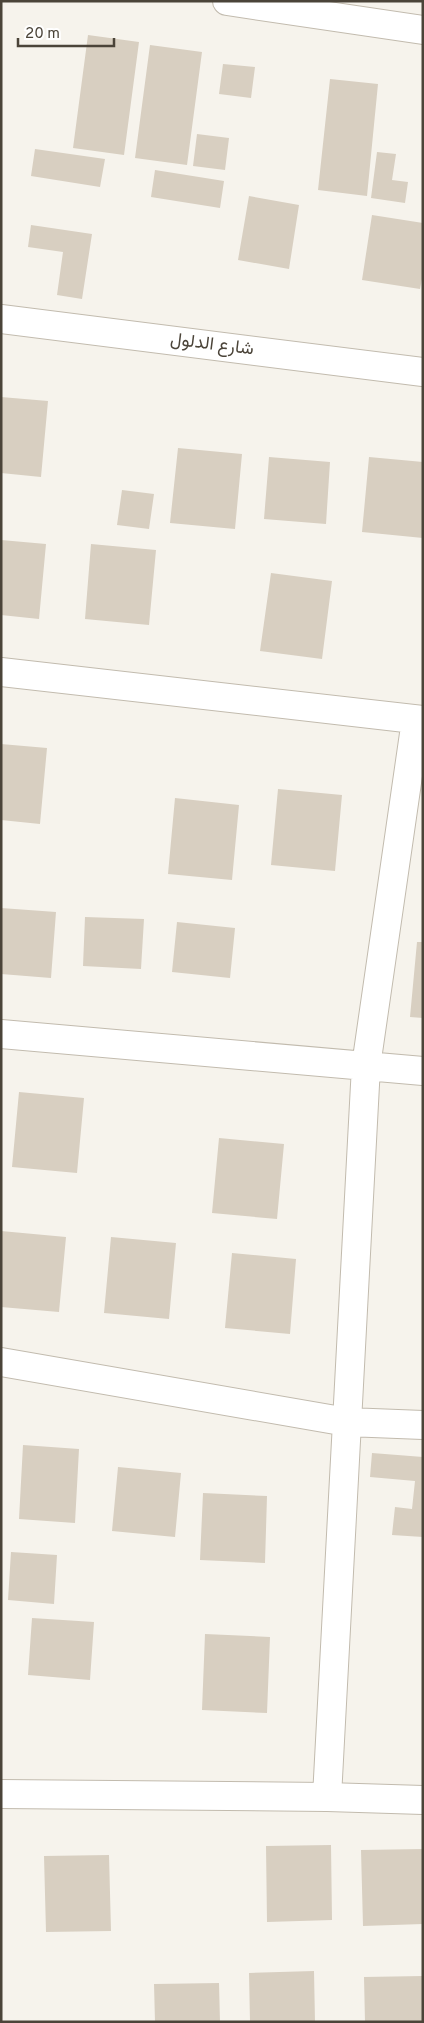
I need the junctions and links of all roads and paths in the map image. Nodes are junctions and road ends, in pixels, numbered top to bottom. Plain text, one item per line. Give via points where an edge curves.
1 (227, 1) edge
2 (423, 30) edge
3 (1, 319) edge
4 (423, 372) edge
5 (1, 672) edge
6 (419, 720) edge
7 (1, 1034) edge
8 (366, 1066) junction
9 (423, 1071) edge
10 (1, 1362) edge
11 (347, 1422) junction
12 (423, 1425) edge
13 (1, 1794) edge
14 (327, 1797) junction
15 (423, 1800) edge

1 - 2 street
3 - 4 street, شارع الدلول
5 - 6 street
6 - 8 street
7 - 8 street
8 - 9 street
8 - 11 street
10 - 11 street
11 - 12 street
11 - 14 street
13 - 14 street
14 - 15 street

